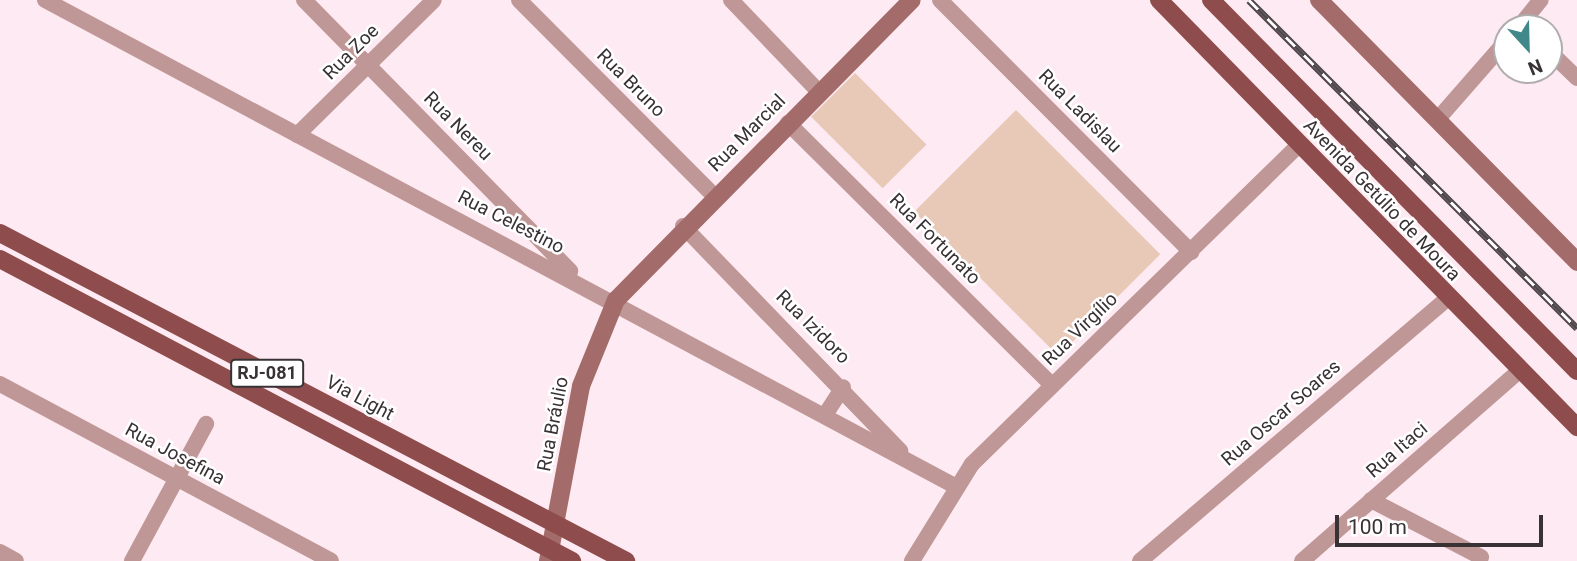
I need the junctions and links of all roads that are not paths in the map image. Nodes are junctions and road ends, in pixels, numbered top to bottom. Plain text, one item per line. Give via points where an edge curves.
1 (45, 0) edge
2 (304, 0) edge
3 (434, 0) edge
4 (519, 0) edge
5 (730, 0) edge
6 (912, 0) edge
7 (940, 0) edge
8 (1158, 0) edge
9 (1211, 0) edge
10 (1319, 0) edge
11 (1493, 56) edge
12 (1563, 64) edge
13 (368, 65) junction
14 (1577, 78) edge
15 (820, 92) junction
16 (1437, 120) junction
17 (788, 123) junction
18 (298, 135) junction
19 (1299, 145) junction
20 (714, 196) junction
21 (683, 226) junction
22 (0, 233) edge
23 (1191, 252) junction
24 (0, 259) edge
25 (1577, 262) edge
26 (580, 282) junction
27 (1449, 297) junction
28 (616, 300) junction
29 (1520, 370) junction
30 (1577, 371) edge
31 (0, 384) edge
32 (1052, 386) junction
33 (843, 387) junction
34 (825, 415) junction
35 (206, 424) dead end
36 (1577, 427) edge
37 (910, 462) junction
38 (176, 479) junction
39 (954, 486) junction
40 (1371, 500) junction
41 (0, 552) edge
42 (1480, 558) dead end
43 (571, 560) edge
44 (16, 561) edge
45 (132, 561) edge
46 (331, 561) edge
47 (548, 561) edge
48 (626, 561) edge
49 (912, 561) edge
50 (1140, 561) edge
51 (1302, 561) edge

1 - 18 street, Rua Celestino
2 - 13 street, Rua Nereu
3 - 13 street, Rua Zoe
4 - 20 street, Rua Bruno
5 - 15 street
6 - 15 street, Rua Marcial
7 - 23 street, Rua Ladislau
8 - 19 main road, Avenida Getúlio de Moura
9 - 30 main road, Avenida Getúlio de Moura
10 - 16 street
11 - 16 street
12 - 14 street
13 - 18 street, Rua Zoe
13 - 26 street, Rua Nereu
15 - 17 street, Rua Marcial
16 - 25 street
17 - 20 street, Rua Marcial
17 - 32 street, Rua Fortunato
18 - 26 street, Rua Celestino
19 - 23 street, Rua Virgílio
19 - 27 main road, Avenida Getúlio de Moura
20 - 21 street, Rua Marcial
21 - 28 street, Rua Marcial
21 - 33 street, Rua Izidoro
22 - 48 main road, Via Light / RJ-081
23 - 32 street, Rua Virgílio
24 - 43 main road, RJ-081
26 - 28 street, Rua Celestino
27 - 29 main road, Avenida Getúlio de Moura
27 - 50 street, Rua Oscar Soares
28 - 34 street, Rua Celestino
28 - 47 street, Rua Bráulio via 580,386
29 - 36 main road, Avenida Getúlio de Moura
29 - 40 street, Rua Itaci
31 - 38 street, Rua Josefina
32 - 39 street, Rua Virgílio
33 - 34 street
33 - 37 street, Rua Izidoro
34 - 37 street, Rua Celestino
35 - 38 street
37 - 39 street, Rua Celestino
38 - 45 street
38 - 46 street, Rua Josefina
39 - 49 street, Rua Virgílio
40 - 42 street
40 - 51 street, Rua Itaci
41 - 44 street

